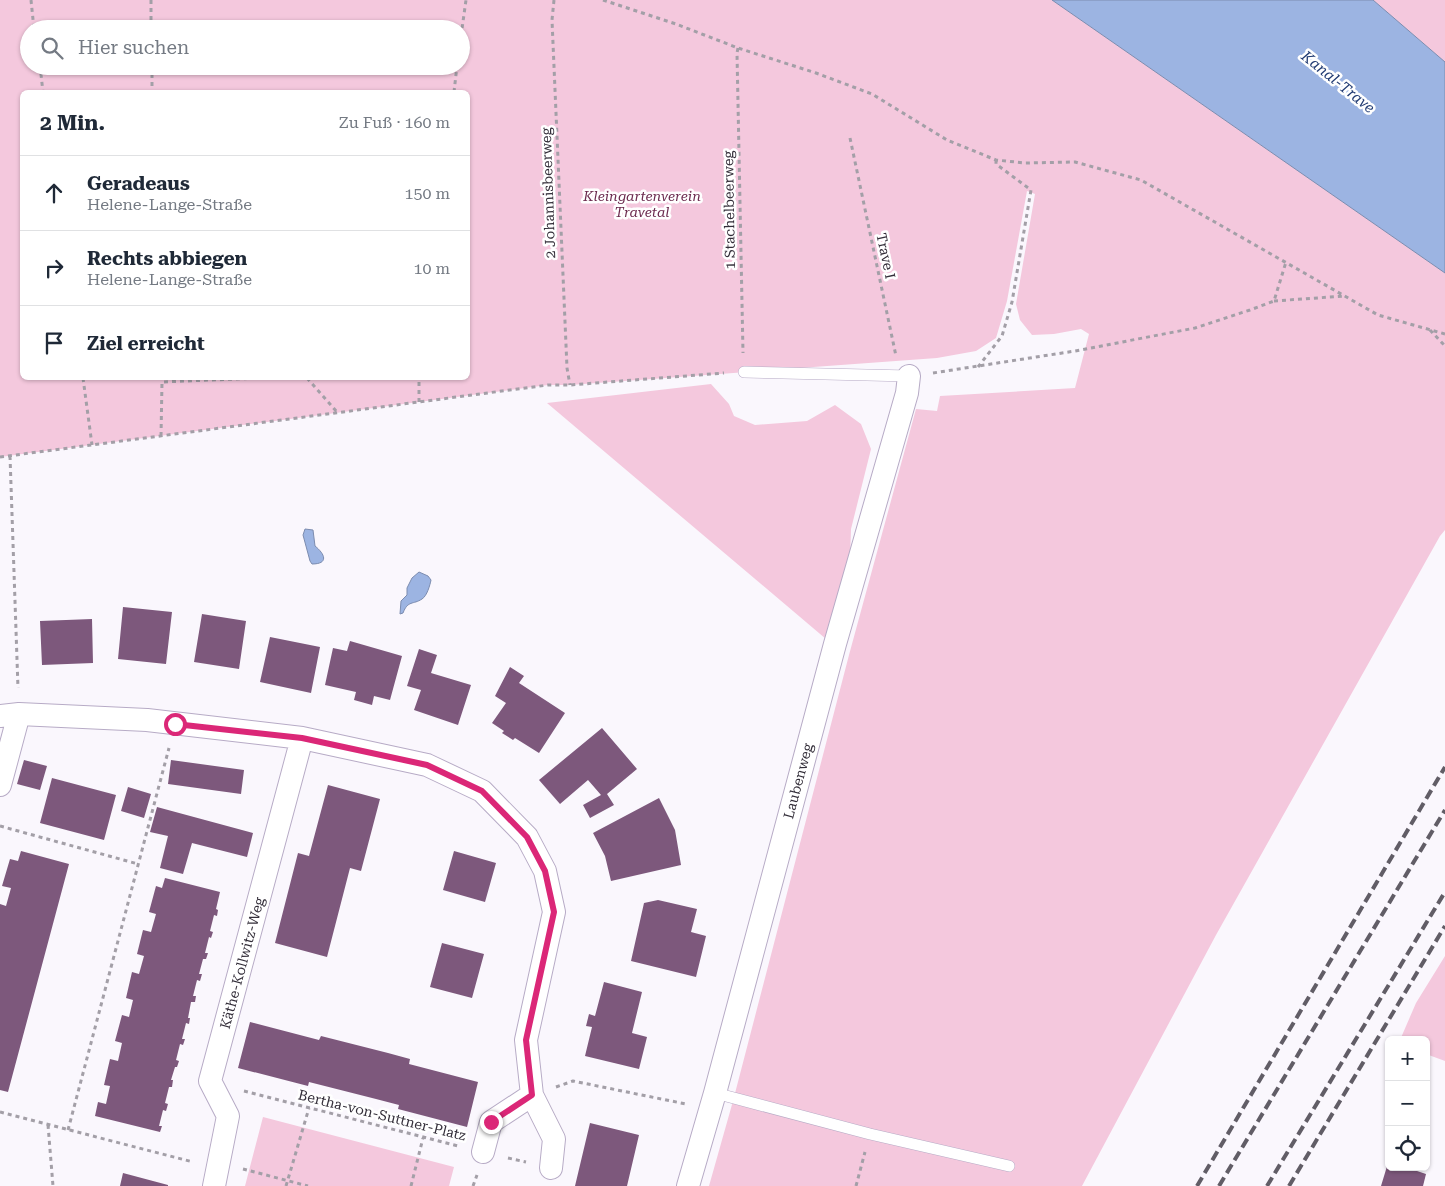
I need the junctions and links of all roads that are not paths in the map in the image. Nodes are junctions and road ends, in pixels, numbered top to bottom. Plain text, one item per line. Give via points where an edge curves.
1 (744, 372) road end
2 (909, 376) joint
3 (9, 715) edge
4 (302, 738) junction
5 (0, 785) edge
6 (532, 1095) junction
7 (712, 1101) junction
8 (483, 1152) road end
9 (1009, 1166) dead end
10 (551, 1168) road end
11 (216, 1177) edge
12 (688, 1186) edge

1 - 2 lane
2 - 7 street, Laubenweg via 907,393 832,653
3 - 4 street via 146,720
3 - 5 street
4 - 6 street via 427,765 482,791 527,837 545,871 554,912 526,1040
4 - 11 street, Käthe-Kollwitz-Weg via 210,1081 228,1116
6 - 8 street via 491,1122
6 - 10 street via 554,1139
7 - 9 lane
7 - 12 street, Laubenweg

